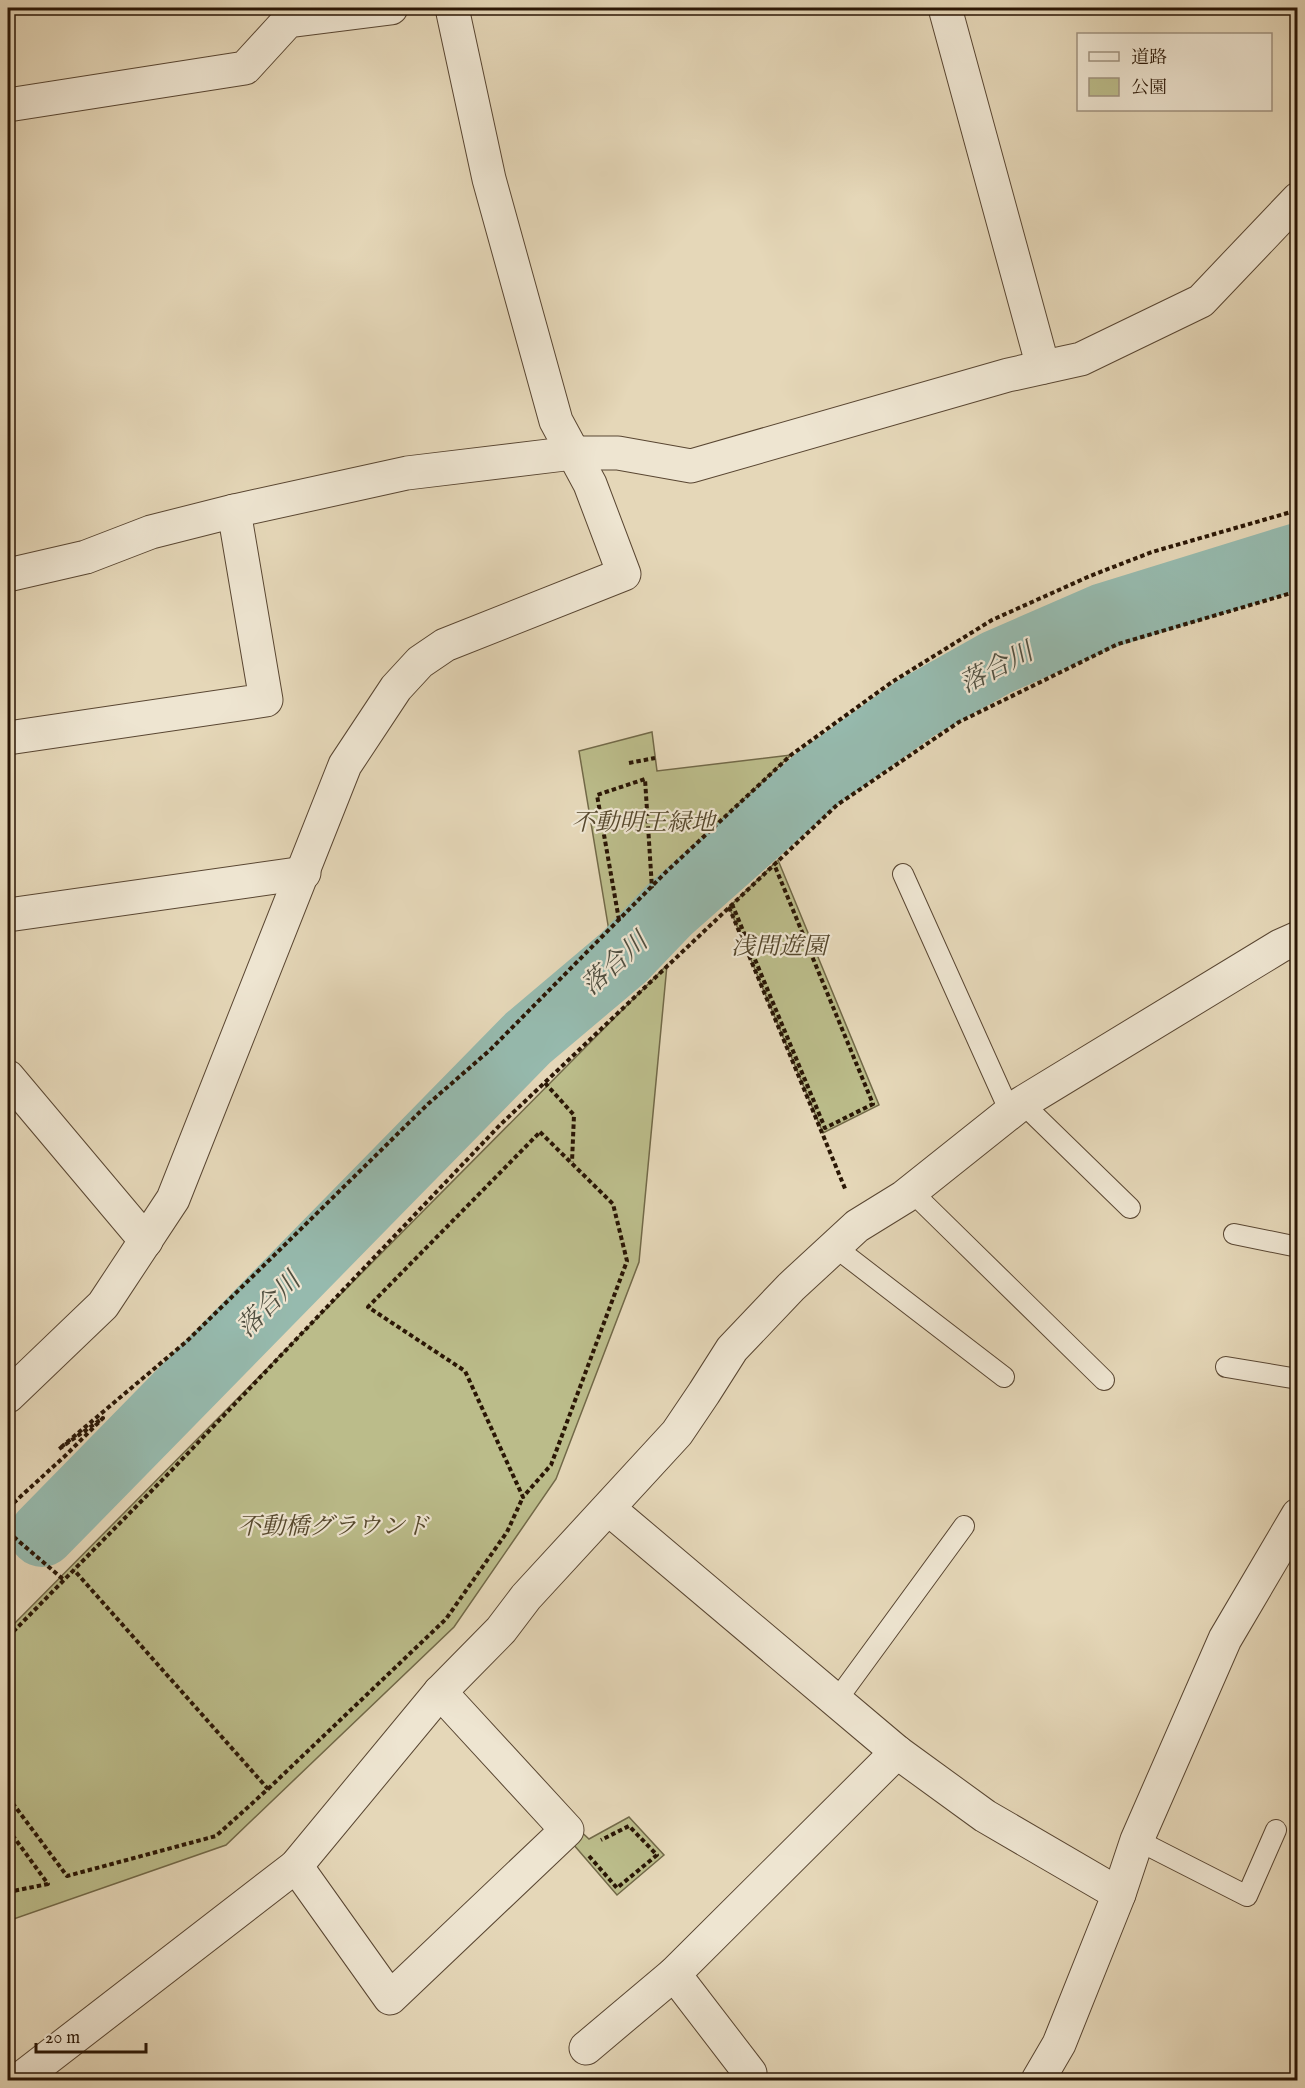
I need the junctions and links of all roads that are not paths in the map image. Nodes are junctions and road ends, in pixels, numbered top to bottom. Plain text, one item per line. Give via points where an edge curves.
1 (390, 8) edge
2 (452, 8) edge
3 (945, 8) edge
4 (8, 105) edge
5 (1298, 199) edge
6 (1043, 367) junction
7 (573, 453) junction
8 (234, 512) junction
9 (8, 575) edge
10 (8, 738) edge
11 (304, 873) junction
12 (903, 874) dead end
13 (8, 915) edge
14 (1298, 938) edge
15 (8, 1077) edge
16 (1016, 1107) junction
17 (911, 1191) junction
18 (1130, 1208) dead end
19 (1234, 1234) dead end
20 (146, 1241) junction
21 (835, 1247) junction
22 (1298, 1247) edge
23 (1226, 1367) dead end
24 (1004, 1377) dead end
25 (1298, 1379) edge
26 (1104, 1380) dead end
27 (8, 1396) edge
28 (609, 1509) junction
29 (1298, 1515) edge
30 (964, 1526) dead end
31 (440, 1692) junction
32 (836, 1701) junction
33 (897, 1752) junction
34 (1276, 1830) dead end
35 (1137, 1840) junction
36 (296, 1866) junction
37 (1119, 1894) junction
38 (674, 1974) junction
39 (586, 2049) dead end
40 (753, 2077) edge
41 (19, 2080) edge
42 (1038, 2080) edge

1 - 4 street via 288,21 245,68
2 - 7 street via 489,179 556,421
3 - 6 street
5 - 6 street via 1201,301 1081,359
6 - 7 street via 692,466 618,453
7 - 8 street via 407,473
7 - 11 street via 590,484 624,574 445,645 420,662 396,688 345,765
8 - 9 street via 151,532 86,557
8 - 10 street via 266,700
11 - 13 street
11 - 20 street via 173,1199
12 - 16 lane
14 - 16 street
15 - 20 street
16 - 17 street
16 - 18 lane
17 - 21 street via 860,1224
17 - 26 lane
19 - 22 lane
20 - 27 street via 103,1305
21 - 24 lane
21 - 28 street via 732,1349 677,1433
23 - 25 lane
28 - 31 street
28 - 32 street
29 - 35 street via 1225,1639
30 - 32 lane
31 - 36 street
31 - 36 street via 575,1839 390,1998
32 - 33 street
33 - 37 street via 985,1816
33 - 38 street
34 - 35 lane via 1247,1896
35 - 37 street
36 - 41 street
37 - 42 street via 1059,2044
38 - 39 street
38 - 40 street

